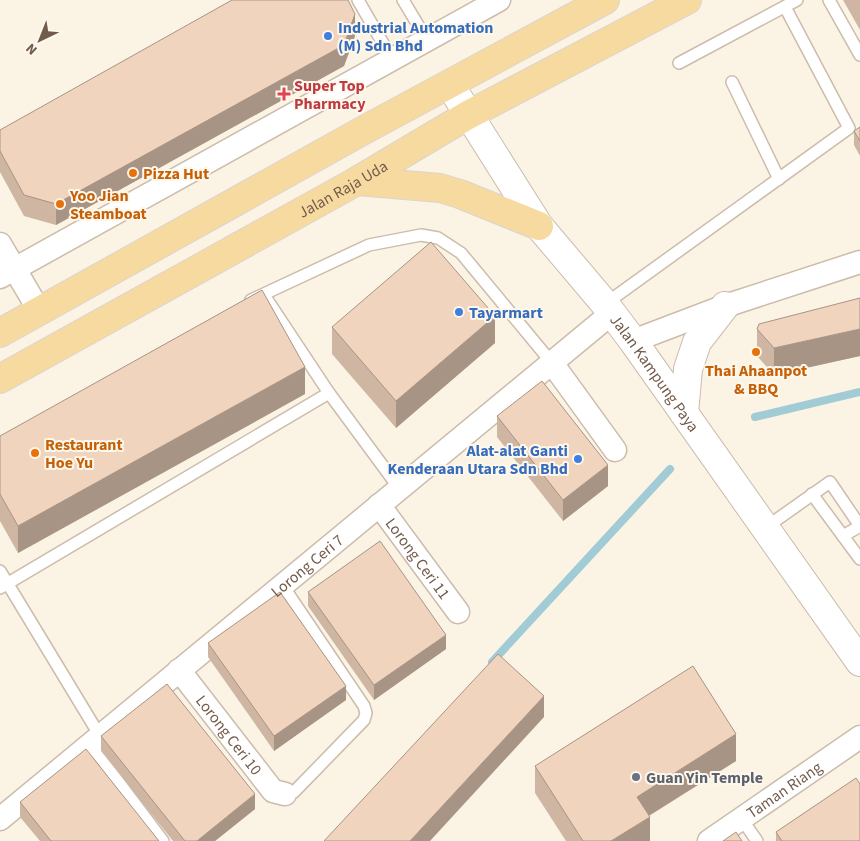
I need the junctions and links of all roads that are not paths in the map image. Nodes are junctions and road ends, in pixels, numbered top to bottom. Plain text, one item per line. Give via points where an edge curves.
1 (358, 0) edge
2 (403, 0) edge
3 (499, 0) edge
4 (605, 0) edge
5 (687, 0) edge
6 (796, 0) edge
7 (829, 0) edge
8 (785, 6) junction
9 (427, 40) junction
10 (860, 55) edge
11 (392, 59) junction
12 (679, 63) dead end
13 (732, 82) dead end
14 (450, 85) junction
15 (468, 115) junction
16 (854, 126) edge
17 (779, 179) junction
18 (357, 181) junction
19 (539, 226) junction
20 (0, 244) edge
21 (860, 262) edge
22 (7, 273) edge
23 (263, 294) junction
24 (725, 306) junction
25 (238, 308) edge
26 (609, 308) junction
27 (40, 312) junction
28 (0, 333) edge
29 (633, 341) junction
30 (552, 363) junction
31 (0, 379) edge
32 (329, 393) junction
33 (684, 413) junction
34 (615, 450) dead end
35 (399, 488) junction
36 (812, 494) junction
37 (380, 504) junction
38 (860, 526) edge
39 (765, 528) junction
40 (843, 536) junction
41 (860, 560) edge
42 (0, 572) edge
43 (3, 586) edge
44 (284, 586) junction
45 (458, 612) dead end
46 (860, 662) edge
47 (179, 670) junction
48 (860, 737) edge
49 (95, 740) junction
50 (285, 794) joint
51 (742, 818) junction
52 (0, 819) edge
53 (163, 841) edge
54 (709, 841) edge
55 (757, 841) edge

1 - 11 lane
2 - 9 lane
3 - 9 street
4 - 14 main road
5 - 15 main road, Jalan Raja Uda
6 - 8 lane
7 - 10 lane
8 - 12 lane
8 - 16 lane
9 - 11 street
11 - 22 street
13 - 17 lane
14 - 15 street, Jalan Kampung Paya
14 - 27 main road
15 - 18 main road, Jalan Raja Uda
15 - 19 street, Jalan Kampung Paya
16 - 17 lane
17 - 26 lane
18 - 19 main road via 440,188
18 - 31 main road, Jalan Raja Uda
19 - 26 street, Jalan Kampung Paya
20 - 22 street
21 - 24 street
22 - 27 street
23 - 25 lane
23 - 30 lane via 369,245 420,235 438,238 461,254
23 - 32 lane
24 - 29 street
24 - 33 street via 697,342 688,369
26 - 29 street, Jalan Kampung Paya
26 - 30 street, Lorong Ceri 7
27 - 28 main road
29 - 33 street, Jalan Kampung Paya
30 - 34 street
30 - 35 street, Lorong Ceri 7
32 - 35 lane
32 - 43 lane
33 - 39 street, Jalan Kampung Paya
35 - 37 street, Lorong Ceri 7
36 - 38 lane via 830,482
36 - 39 lane
36 - 40 lane
37 - 44 street, Lorong Ceri 7
37 - 45 street, Lorong Ceri 11
38 - 40 lane
39 - 46 street, Jalan Kampung Paya
40 - 41 lane
42 - 43 lane
43 - 49 lane
44 - 47 street, Lorong Ceri 7
44 - 50 lane via 366,713 364,720 294,792
47 - 49 street, Lorong Ceri 7
47 - 50 street, Lorong Ceri 10 via 273,791
48 - 51 street, Taman Riang
49 - 52 street, Lorong Ceri 7
49 - 53 lane
51 - 54 street, Taman Riang
51 - 55 lane

